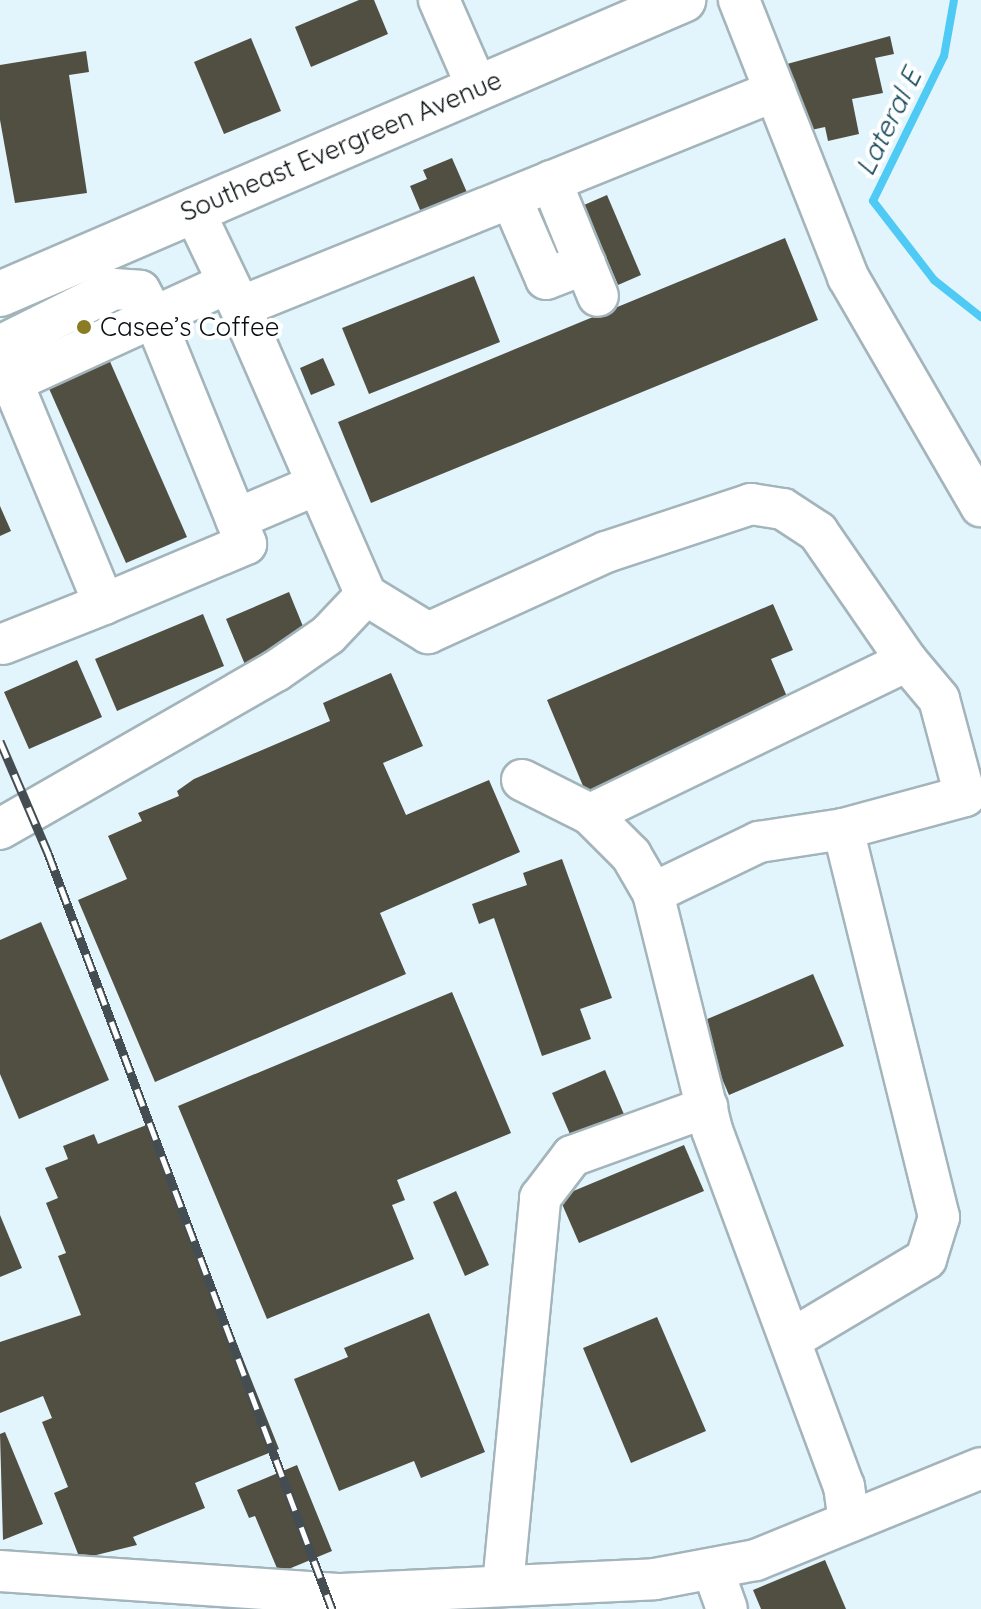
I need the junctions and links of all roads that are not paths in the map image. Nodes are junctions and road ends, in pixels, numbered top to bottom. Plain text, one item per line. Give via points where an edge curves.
1 (439, 0) edge
2 (683, 0) edge
3 (739, 0) edge
4 (477, 87) junction
5 (775, 91) junction
6 (551, 181) junction
7 (511, 198) junction
8 (193, 209) junction
9 (0, 294) edge
10 (234, 295) junction
11 (152, 313) junction
12 (4, 363) edge
13 (316, 485) junction
14 (981, 506) edge
15 (236, 519) junction
16 (366, 595) junction
17 (104, 604) junction
18 (3, 644) dead end
19 (907, 661) junction
20 (522, 780) dead end
21 (590, 814) junction
22 (0, 829) edge
23 (843, 829) junction
24 (653, 893) junction
25 (707, 1107) junction
26 (790, 1340) junction
27 (981, 1468) edge
28 (849, 1522) junction
29 (713, 1570) junction
30 (0, 1571) edge
31 (503, 1585) junction
32 (581, 1595) edge
33 (343, 1602) edge
34 (727, 1609) edge

1 - 4 street
2 - 4 highway, Southeast Evergreen Avenue
3 - 5 street
4 - 8 highway, Southeast Evergreen Avenue
5 - 6 street
5 - 14 street via 848,277
6 - 7 street
6 - 7 street via 592,280 546,279
7 - 10 street
8 - 9 highway, Southeast Evergreen Avenue
8 - 10 street
10 - 11 street
10 - 13 street
11 - 12 street
11 - 15 street
12 - 17 street
13 - 15 street
13 - 16 street
15 - 17 street via 246,544
16 - 19 street via 428,633 606,552 751,504 783,509 818,532
16 - 22 street via 328,635 276,671
17 - 18 street
19 - 21 street
19 - 23 street via 939,699 965,796
20 - 21 street
21 - 24 street via 631,855
23 - 24 street via 759,842
23 - 26 street via 939,1217 926,1259
24 - 25 street
25 - 26 street
25 - 31 street via 572,1156 540,1198
26 - 28 street via 844,1486
27 - 28 street
28 - 29 street via 756,1560
29 - 32 street
29 - 34 street
30 - 33 street
31 - 32 street
31 - 33 street

